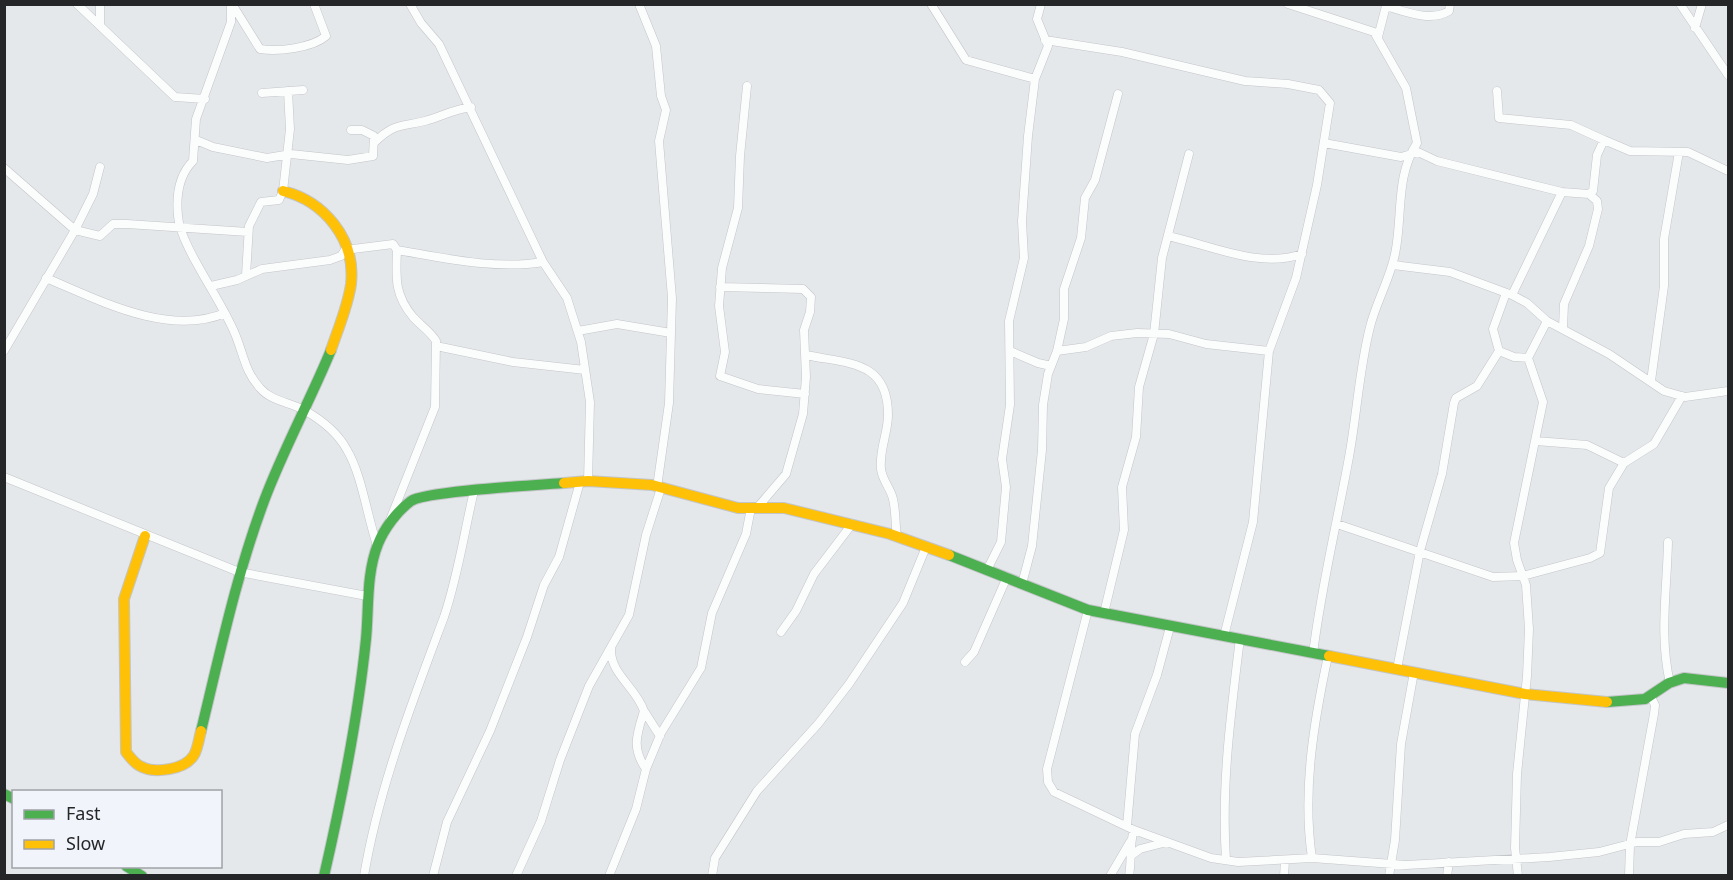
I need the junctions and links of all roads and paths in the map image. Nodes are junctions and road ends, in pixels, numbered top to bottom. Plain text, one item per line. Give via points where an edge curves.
1 (77, 4) edge
2 (100, 4) edge
3 (232, 4) edge
4 (314, 4) edge
5 (411, 4) edge
6 (639, 4) edge
7 (931, 4) edge
8 (1041, 4) edge
9 (1288, 4) edge
10 (1450, 4) edge
11 (1680, 4) edge
12 (1702, 4) edge
13 (1386, 5) edge
14 (100, 24) junction
15 (1695, 28) junction
16 (1378, 37) junction
17 (1045, 40) junction
18 (1728, 75) edge
19 (1035, 79) junction
20 (747, 86) dead end
21 (303, 90) dead end
22 (288, 91) junction
23 (1497, 91) dead end
24 (262, 93) dead end
25 (1118, 94) dead end
26 (205, 99) junction
27 (471, 106) junction
28 (351, 130) dead end
29 (196, 140) junction
30 (1604, 141) junction
31 (375, 142) junction
32 (1324, 142) junction
33 (1679, 152) junction
34 (1189, 154) dead end
35 (1410, 154) junction
36 (286, 156) junction
37 (100, 167) dead end
38 (4, 168) edge
39 (1728, 171) edge
40 (282, 191) junction
41 (1562, 192) junction
42 (1589, 194) junction
43 (180, 226) junction
44 (75, 230) junction
45 (248, 232) junction
46 (1168, 236) junction
47 (345, 250) junction
48 (397, 250) junction
49 (1302, 254) junction
50 (543, 262) junction
51 (1393, 265) junction
52 (246, 275) junction
53 (46, 278) junction
54 (211, 286) junction
55 (720, 287) junction
56 (1509, 294) junction
57 (225, 313) junction
58 (1547, 321) junction
59 (1563, 328) junction
60 (578, 331) junction
61 (671, 333) junction
62 (1154, 334) junction
63 (436, 346) junction
64 (4, 351) edge
65 (1010, 351) junction
66 (1057, 351) junction
67 (1269, 351) junction
68 (1499, 351) junction
69 (806, 355) junction
70 (1528, 358) junction
71 (1051, 366) junction
72 (585, 370) junction
73 (1651, 381) junction
74 (1728, 391) edge
75 (805, 394) junction
76 (1682, 396) junction
77 (304, 410) junction
78 (1536, 441) junction
79 (1624, 463) junction
80 (4, 477) edge
81 (584, 482) junction
82 (659, 487) junction
83 (474, 492) junction
84 (400, 495) junction
85 (412, 500) junction
86 (754, 508) junction
87 (852, 524) junction
88 (1337, 524) junction
89 (388, 525) junction
90 (145, 536) junction
91 (897, 536) junction
92 (1668, 542) dead end
93 (377, 545) junction
94 (926, 547) junction
95 (1420, 551) junction
96 (988, 568) junction
97 (239, 572) junction
98 (1523, 576) junction
99 (1007, 577) junction
100 (1022, 584) junction
101 (367, 596) junction
102 (1088, 610) junction
103 (1104, 613) junction
104 (1170, 627) junction
105 (781, 632) dead end
106 (1224, 636) junction
107 (1240, 638) junction
108 (611, 647) junction
109 (1313, 654) junction
110 (1328, 656) junction
111 (965, 662) dead end
112 (1397, 669) junction
113 (1414, 672) junction
114 (1670, 683) junction
115 (1728, 683) edge
116 (1525, 694) junction
117 (1651, 697) junction
118 (644, 711) junction
119 (660, 736) junction
120 (646, 769) junction
121 (1728, 825) edge
122 (1131, 828) junction
123 (1130, 842) junction
124 (1167, 842) junction
125 (1630, 844) junction
126 (1132, 855) junction
127 (1515, 857) junction
128 (1312, 858) junction
129 (1226, 860) junction
130 (1285, 861) junction
131 (1449, 862) junction
132 (1392, 864) junction
133 (324, 876) edge
134 (363, 876) edge
135 (434, 876) edge
136 (516, 876) edge
137 (609, 876) edge
138 (712, 876) edge
139 (1110, 876) edge
140 (1129, 876) edge
141 (1284, 876) edge
142 (1389, 876) edge
143 (1447, 876) edge
144 (1518, 876) edge
145 (1629, 876) edge

1 - 14 street via 85,15
2 - 14 street
3 - 4 street via 260,49 272,51 320,42 326,36
3 - 26 street via 231,22
5 - 27 street via 439,44
6 - 61 street via 656,46 666,110 659,141 672,298
7 - 19 street via 966,60
8 - 17 street via 1037,19
9 - 16 street via 1350,23
10 - 13 street via 1443,15 1418,15
11 - 15 street
12 - 15 street
13 - 16 street
14 - 26 street via 175,97
15 - 18 street
16 - 35 street via 1406,88 1417,143
17 - 19 street via 1047,46
17 - 32 street via 1122,52 1245,81 1319,90 1329,103
19 - 65 street via 1022,221 1024,258 1009,321
20 - 55 street via 738,208 724,254
21 - 22 street
22 - 24 street
22 - 36 street via 290,129
23 - 30 street via 1499,118 1571,125
25 - 66 street via 1095,180 1085,198 1081,238 1064,289 1064,319
26 - 29 street via 196,119
27 - 31 street via 426,121 398,124
27 - 50 street
28 - 31 street via 374,136
29 - 36 street via 267,158
29 - 43 street via 193,161 184,170 178,193
30 - 33 street via 1630,151
30 - 42 street via 1597,155 1593,191
31 - 36 street via 373,156 363,159
32 - 35 street via 1401,157
32 - 49 street
33 - 39 street via 1688,152
33 - 73 street via 1664,239 1664,286
34 - 46 street
35 - 41 street via 1418,152 1437,162
35 - 51 street via 1398,207
36 - 40 street
37 - 44 street via 93,194
38 - 44 street
40 - 45 street via 279,200 261,202
40 - 47 street via 319,204 341,234
41 - 42 street
41 - 56 street
42 - 59 street via 1597,201 1598,209 1589,246 1564,304
43 - 44 street via 112,224 100,236
43 - 45 street
43 - 54 street
44 - 53 street
45 - 52 street
46 - 49 street via 1273,259
46 - 62 street
47 - 48 street via 393,244
47 - 52 street via 330,260 262,269
47 - 77 street via 351,285 336,341
48 - 50 street via 519,266
48 - 63 street via 394,276 401,297 434,338
49 - 67 street
50 - 60 street via 567,298
51 - 56 street via 1450,272
51 - 88 street via 1370,325
52 - 54 street
53 - 57 street via 137,313 207,320
53 - 64 street
54 - 57 street
55 - 69 street via 803,289 810,297 804,330
55 - 75 street via 725,352 720,376 758,389
56 - 58 street via 1527,303
56 - 68 street via 1493,329
57 - 77 street via 247,371 259,387 267,395
58 - 59 street
58 - 70 street
59 - 73 street
60 - 61 street via 617,324
60 - 72 street
61 - 82 street via 669,403
62 - 66 street via 1111,336 1086,348
62 - 67 street
62 - 103 street via 1139,387 1136,437 1122,487 1124,530
63 - 72 street via 513,362
63 - 84 street via 435,407
65 - 71 street
65 - 96 street via 1001,542
66 - 71 street
67 - 106 street via 1253,522
68 - 70 street
68 - 95 street via 1477,386 1454,404 1442,474
69 - 75 street
69 - 91 street via 853,364 873,372 884,386 888,415 881,472 893,498
70 - 78 street via 1543,397
71 - 100 street via 1043,405 1032,546
72 - 81 street via 591,413
73 - 76 street via 1664,391
74 - 76 street
75 - 86 street via 786,474
76 - 79 street via 1654,444
77 - 93 street via 331,429 347,449
77 - 97 street via 278,465
78 - 79 street via 1587,444
78 - 98 street via 1514,543
79 - 98 street via 1606,497 1600,553
80 - 90 street
81 - 82 street
81 - 83 street
81 - 135 street via 559,557 544,585 490,731 447,822
82 - 86 street via 738,508
82 - 108 street via 629,615
83 - 85 street
83 - 134 street via 459,567 385,786
84 - 85 street
84 - 89 street
85 - 89 street
86 - 87 street via 784,507
86 - 119 street via 712,614 701,668
87 - 91 street
87 - 105 street via 814,574
88 - 95 street
88 - 109 street via 1320,594
89 - 93 street
90 - 97 street
90 - 97 street via 124,599 126,752 141,766 164,769 188,762 194,755
91 - 94 street
92 - 114 street via 1663,632
93 - 101 street
94 - 96 street
94 - 138 street via 903,603 818,724 757,791 715,858
95 - 98 street via 1493,577
95 - 112 street
96 - 99 street
97 - 101 street
98 - 116 street via 1529,628
99 - 100 street
99 - 111 street via 974,652
100 - 102 street
101 - 133 street via 366,637 350,750
102 - 103 street
102 - 122 street via 1047,769 1048,782 1054,792
103 - 104 street
104 - 106 street
104 - 122 street via 1135,734
106 - 107 street
107 - 109 street
107 - 129 street via 1228,725
108 - 118 street via 612,664 633,689
108 - 136 street via 589,686 541,821
109 - 110 street
110 - 112 street
110 - 128 street via 1317,707 1308,809
112 - 113 street
113 - 116 street
113 - 132 street via 1401,744
114 - 115 street via 1702,678
114 - 117 street
116 - 117 street via 1587,703
116 - 127 street via 1517,774
117 - 125 street via 1654,714
118 - 119 street
118 - 120 street via 635,738
119 - 120 street
120 - 137 street via 636,809
121 - 125 street via 1713,832
122 - 123 street
122 - 124 street
123 - 126 street
123 - 139 street
124 - 126 street
124 - 129 street
125 - 127 street via 1599,852
125 - 145 street
126 - 140 street
127 - 131 street
127 - 144 street
128 - 130 street
128 - 132 street
129 - 130 street
130 - 141 street
131 - 132 street
131 - 143 street
132 - 142 street

